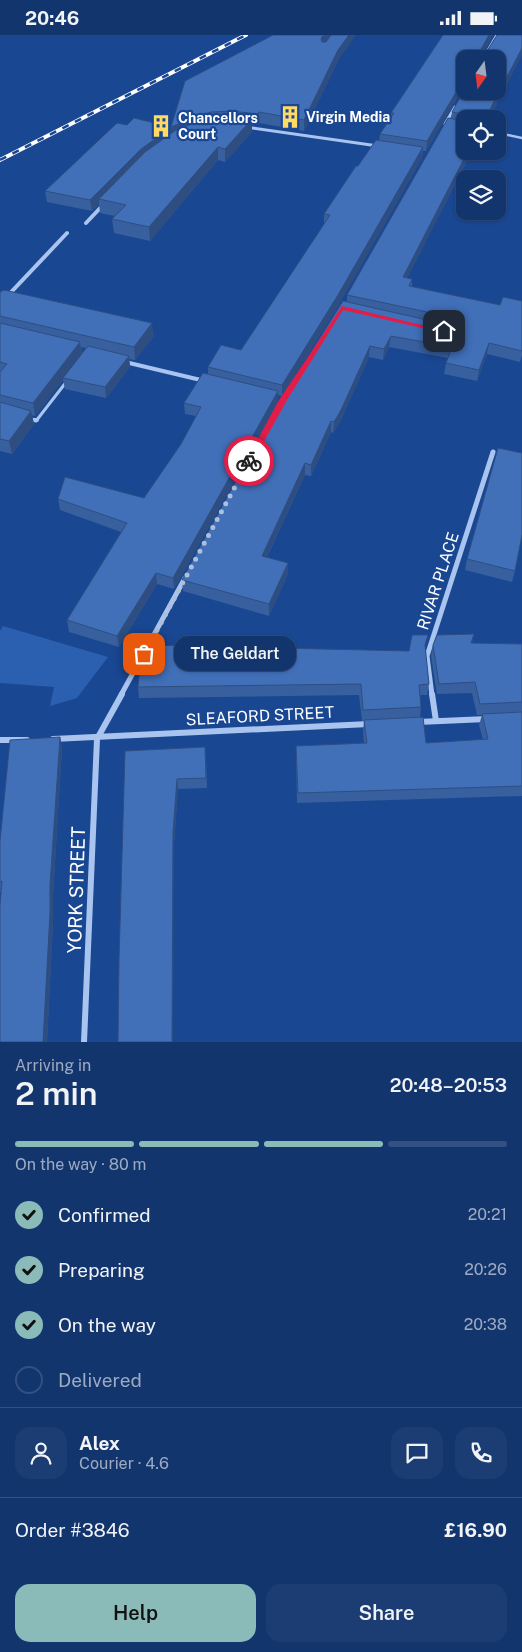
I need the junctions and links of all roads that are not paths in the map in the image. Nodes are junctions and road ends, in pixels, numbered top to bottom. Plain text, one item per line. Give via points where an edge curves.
1 (497, 35) edge
2 (488, 50) edge
3 (459, 100) edge
4 (445, 124) junction
5 (452, 125) edge
6 (241, 126) edge
7 (441, 132) edge
8 (506, 135) edge
9 (522, 138) edge
10 (381, 147) edge
11 (105, 203) edge
12 (86, 223) dead end
13 (67, 233) dead end
14 (0, 305) edge
15 (116, 360) edge
16 (71, 376) edge
17 (209, 382) edge
18 (27, 418) edge
19 (492, 452) dead end
20 (188, 573) edge
21 (494, 719) edge
22 (436, 721) junction
23 (406, 723) edge
24 (376, 724) edge
25 (39, 739) edge
26 (48, 739) edge
27 (97, 739) junction
28 (0, 740) edge
29 (84, 1042) edge

1 - 2 street
3 - 4 street
4 - 5 lane
4 - 7 street
6 - 10 street
8 - 9 lane
11 - 12 street
13 - 14 street
15 - 17 street
16 - 18 lane via 36,421
19 - 22 street, RIVAR PLACE via 428,656
20 - 27 street
21 - 22 street
22 - 23 street
24 - 27 street, SLEAFORD STREET
25 - 28 street
26 - 27 street, SLEAFORD STREET
27 - 29 street, YORK STREET

